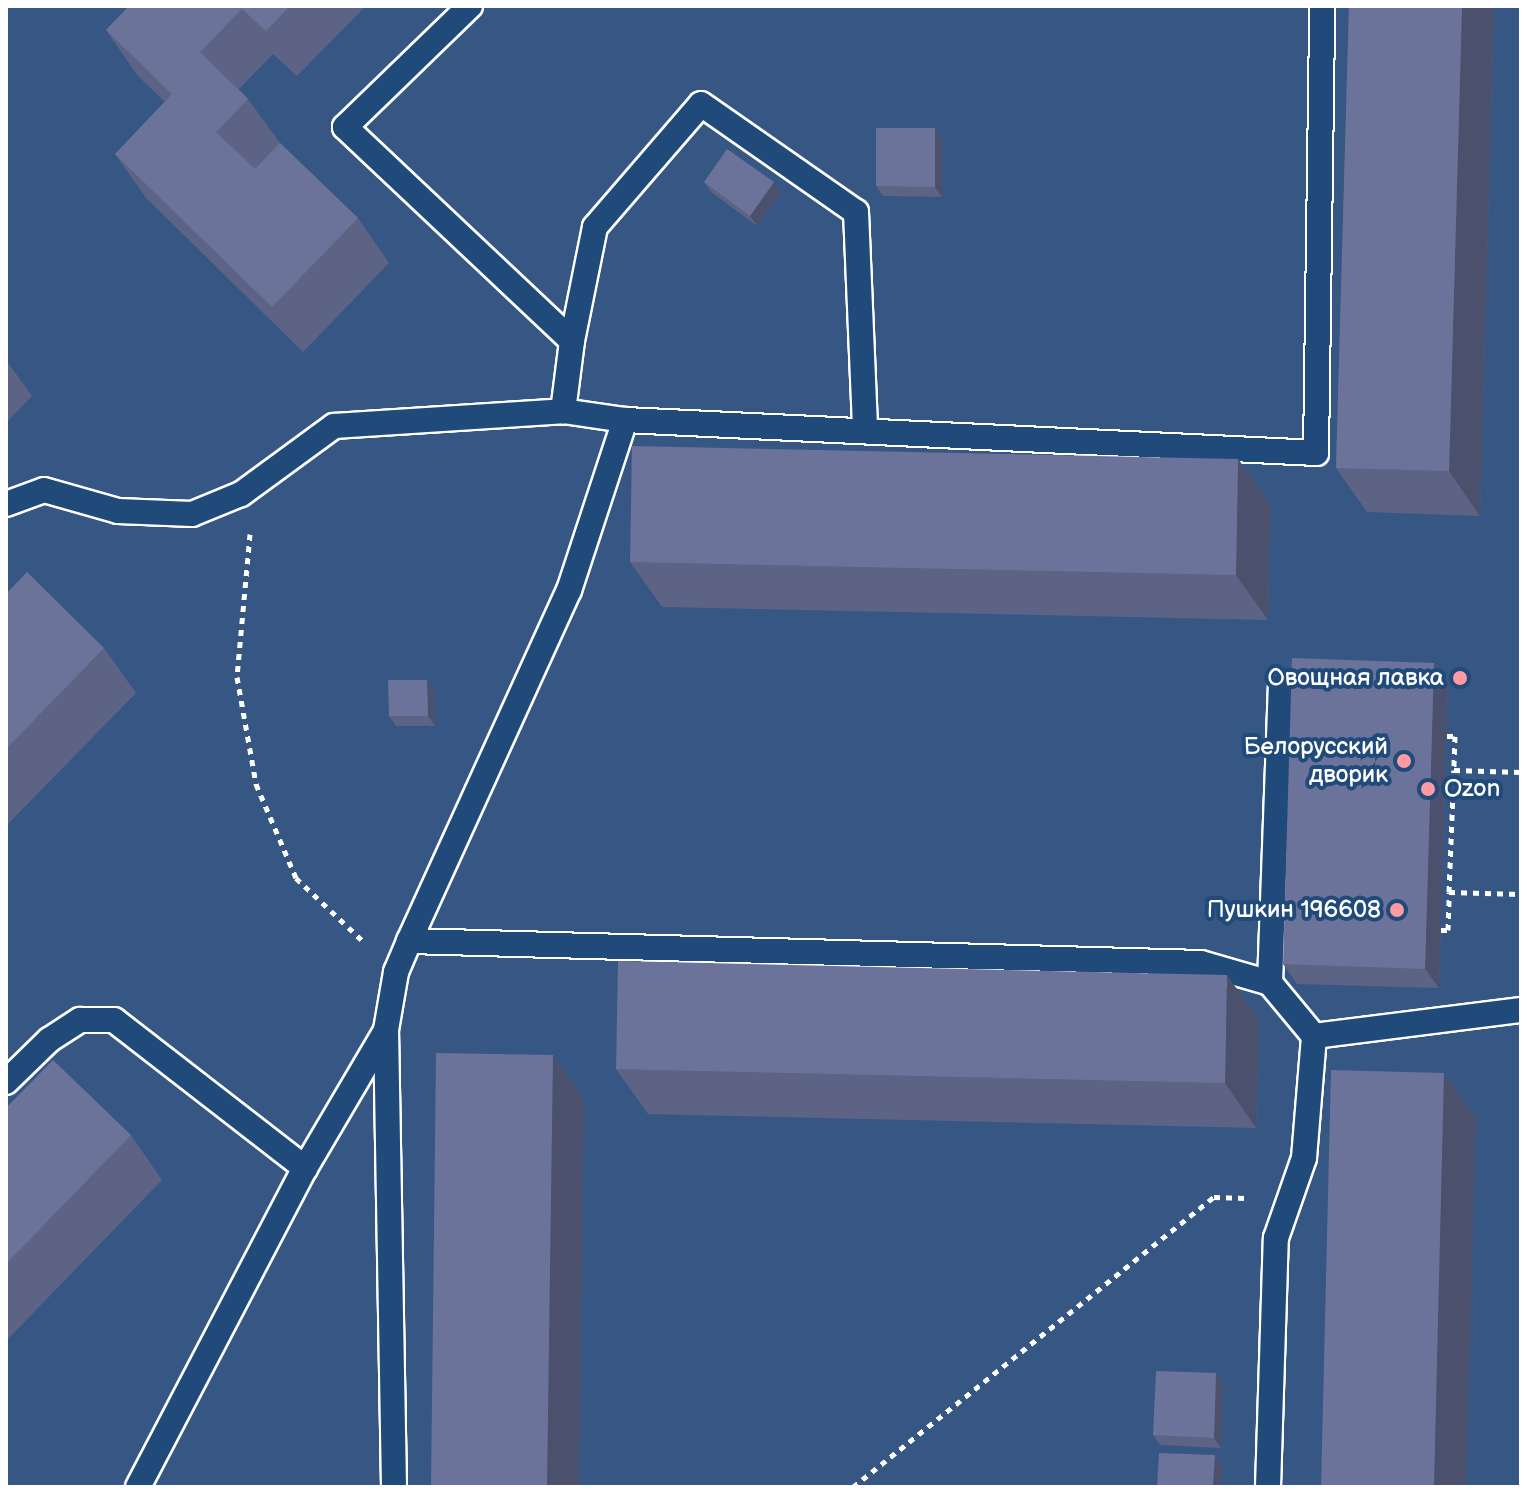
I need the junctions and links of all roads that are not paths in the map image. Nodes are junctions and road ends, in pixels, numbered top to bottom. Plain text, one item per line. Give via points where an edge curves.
1 (470, 6) edge
2 (1322, 6) edge
3 (572, 341) junction
4 (563, 411) junction
5 (625, 420) junction
6 (865, 428) junction
7 (6, 504) edge
8 (1281, 686) dead end
9 (409, 941) junction
10 (1270, 983) junction
11 (1521, 1010) edge
12 (386, 1030) junction
13 (1314, 1036) junction
14 (6, 1082) edge
15 (305, 1168) junction
16 (138, 1487) edge
17 (394, 1487) edge
18 (1268, 1487) edge

1 - 3 lane via 345,127
2 - 6 lane via 1316,453
3 - 4 lane
3 - 6 lane via 595,227 701,104 856,212
4 - 5 lane
4 - 7 lane via 334,426 241,494 192,514 118,511 44,490
5 - 6 lane
5 - 9 lane via 569,590
8 - 10 lane
9 - 10 lane via 1201,963
9 - 12 lane via 396,972
10 - 13 lane
11 - 13 lane
12 - 15 lane
12 - 17 lane
13 - 18 lane via 1304,1158 1276,1238
14 - 15 lane via 49,1040 80,1020 114,1020
15 - 16 lane

